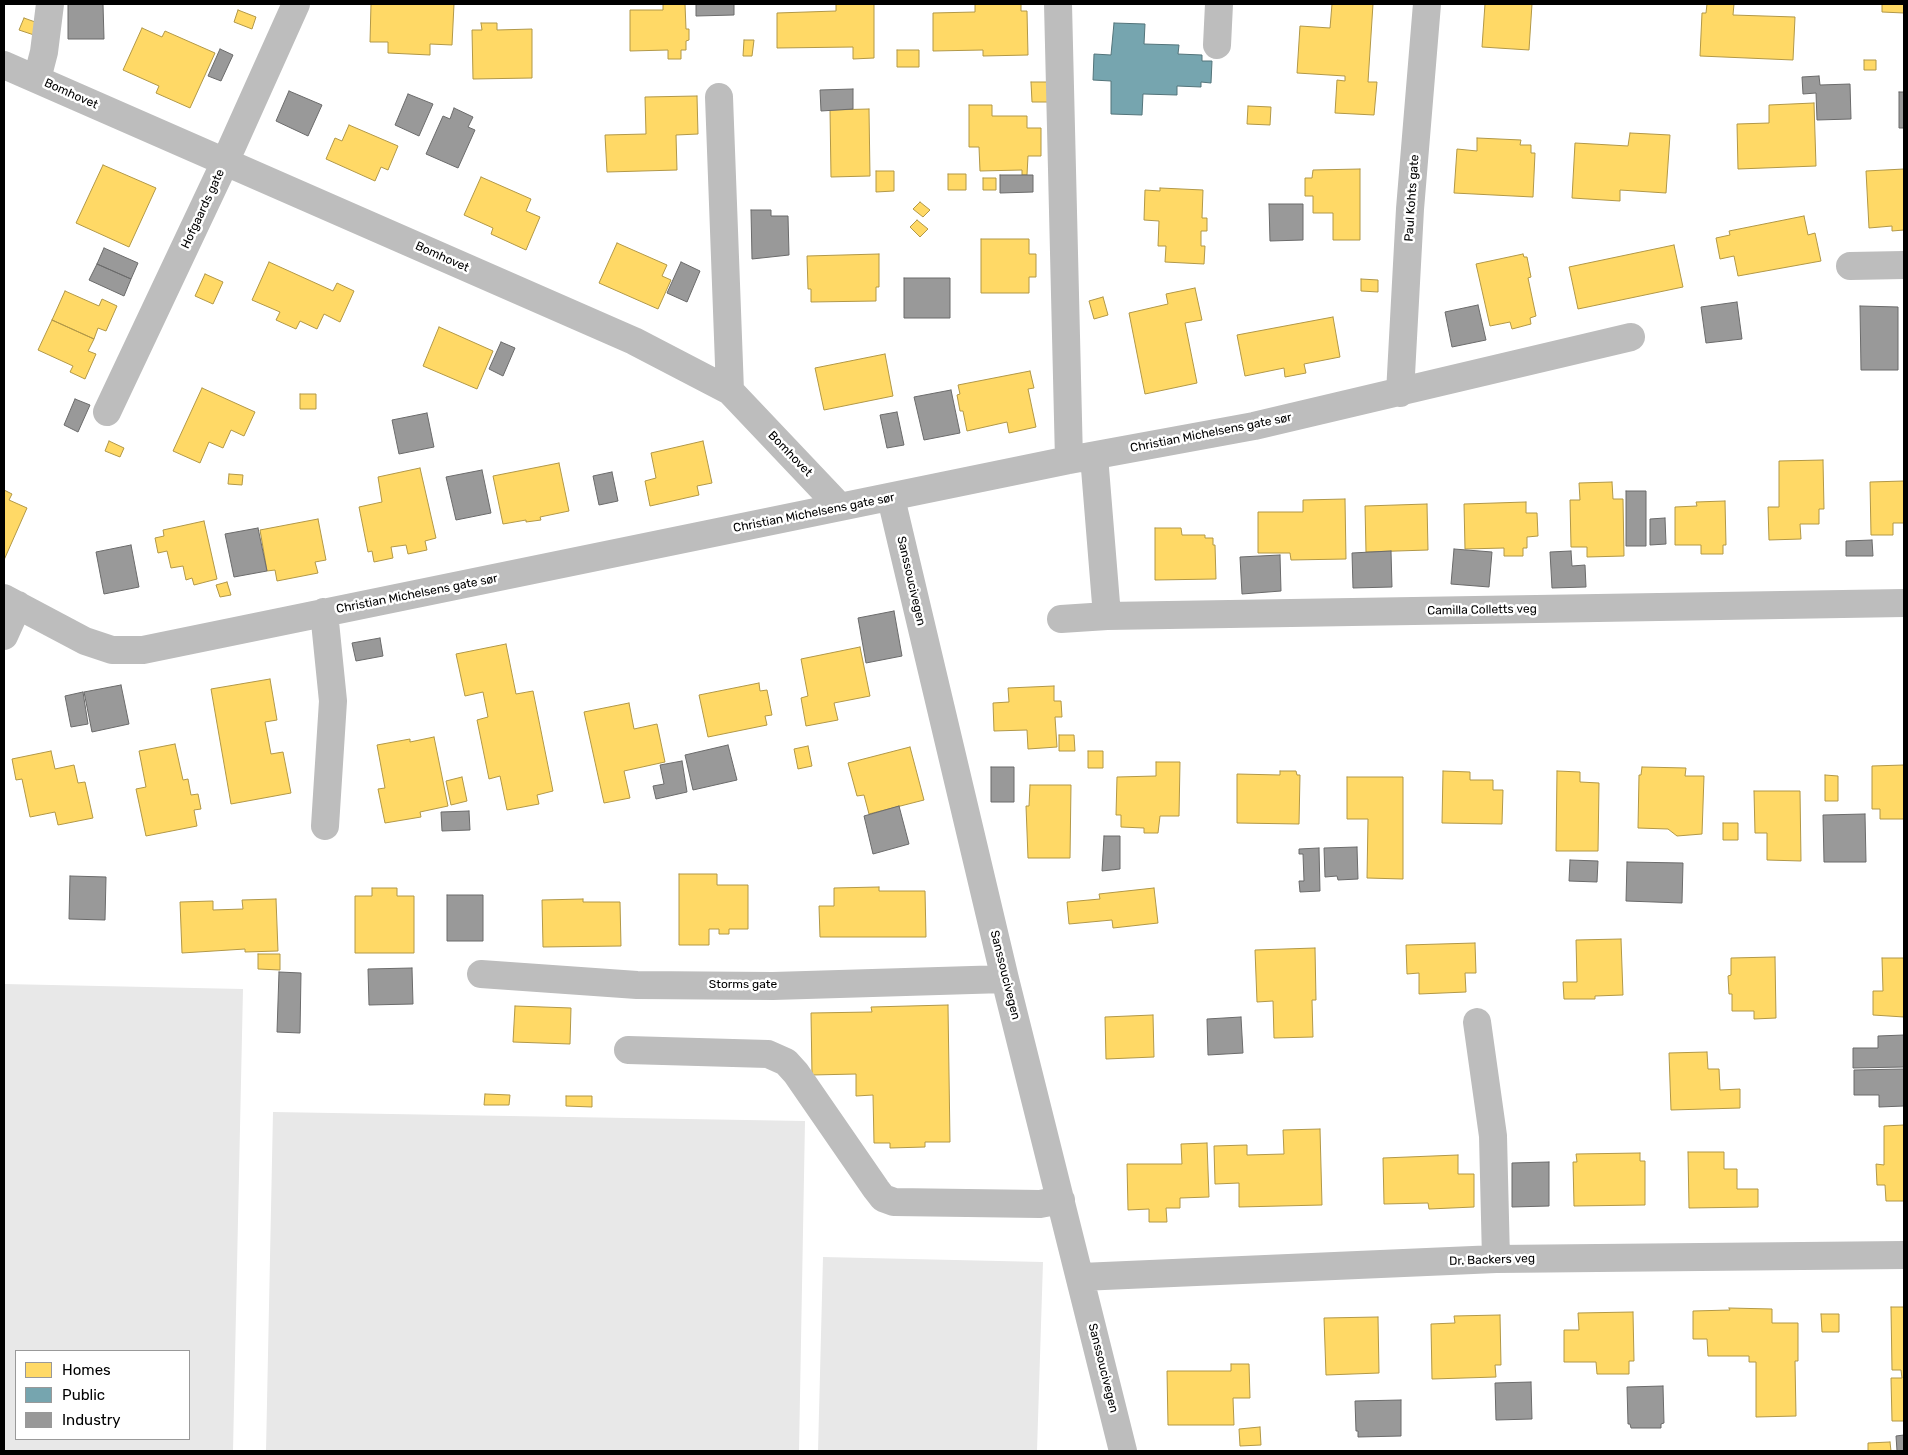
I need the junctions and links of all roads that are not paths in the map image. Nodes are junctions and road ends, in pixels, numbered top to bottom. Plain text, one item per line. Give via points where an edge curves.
1 (50, 4) edge
2 (296, 4) edge
3 (1058, 4) edge
4 (1219, 4) edge
5 (1427, 4) edge
6 (1216, 45) dead end
7 (4, 65) edge
8 (37, 79) junction
9 (719, 97) dead end
10 (225, 162) junction
11 (1904, 265) edge
12 (1850, 266) dead end
13 (1631, 337) dead end
14 (730, 391) junction
15 (1400, 393) junction
16 (107, 412) dead end
17 (1081, 458) junction
18 (891, 498) junction
19 (840, 507) junction
20 (11, 601) edge
21 (1904, 603) edge
22 (324, 612) junction
23 (1107, 616) junction
24 (1061, 619) dead end
25 (4, 636) edge
26 (325, 826) dead end
27 (482, 974) dead end
28 (1005, 979) junction
29 (1477, 1022) dead end
30 (628, 1050) dead end
31 (1061, 1200) junction
32 (1904, 1255) edge
33 (1496, 1259) junction
34 (1081, 1277) junction
35 (1123, 1451) edge

1 - 8 street
2 - 10 street, Hofgaards gate
3 - 17 street
4 - 6 street
5 - 15 street, Paul Kohts gate via 1410,209
7 - 8 street, Bomhovet
8 - 10 street, Bomhovet
9 - 14 street
10 - 14 street, Bomhovet via 634,341
10 - 16 street, Hofgaards gate
11 - 12 street
13 - 15 street, Christian Michelsens gate sør
14 - 19 street, Bomhovet
15 - 17 street, Christian Michelsens gate sør via 1254,426
17 - 18 street, Christian Michelsens gate sør
17 - 23 street
18 - 19 street, Christian Michelsens gate sør
18 - 28 street, Sanssoucivegen
19 - 22 street, Christian Michelsens gate sør
20 - 22 street, Christian Michelsens gate sør via 85,641 112,650 143,650
20 - 25 street
21 - 23 street, Camilla Colletts veg
22 - 26 street via 333,701
23 - 24 street, Camilla Colletts veg
27 - 28 street, Storms gate via 637,985 773,986
28 - 31 street, Sanssoucivegen
29 - 33 street via 1493,1136
30 - 31 street via 768,1054 786,1062 876,1189 883,1198 894,1202 1040,1204
31 - 34 street, Sanssoucivegen
32 - 33 street, Dr. Backers veg
33 - 34 street, Dr. Backers veg
34 - 35 street, Sanssoucivegen

